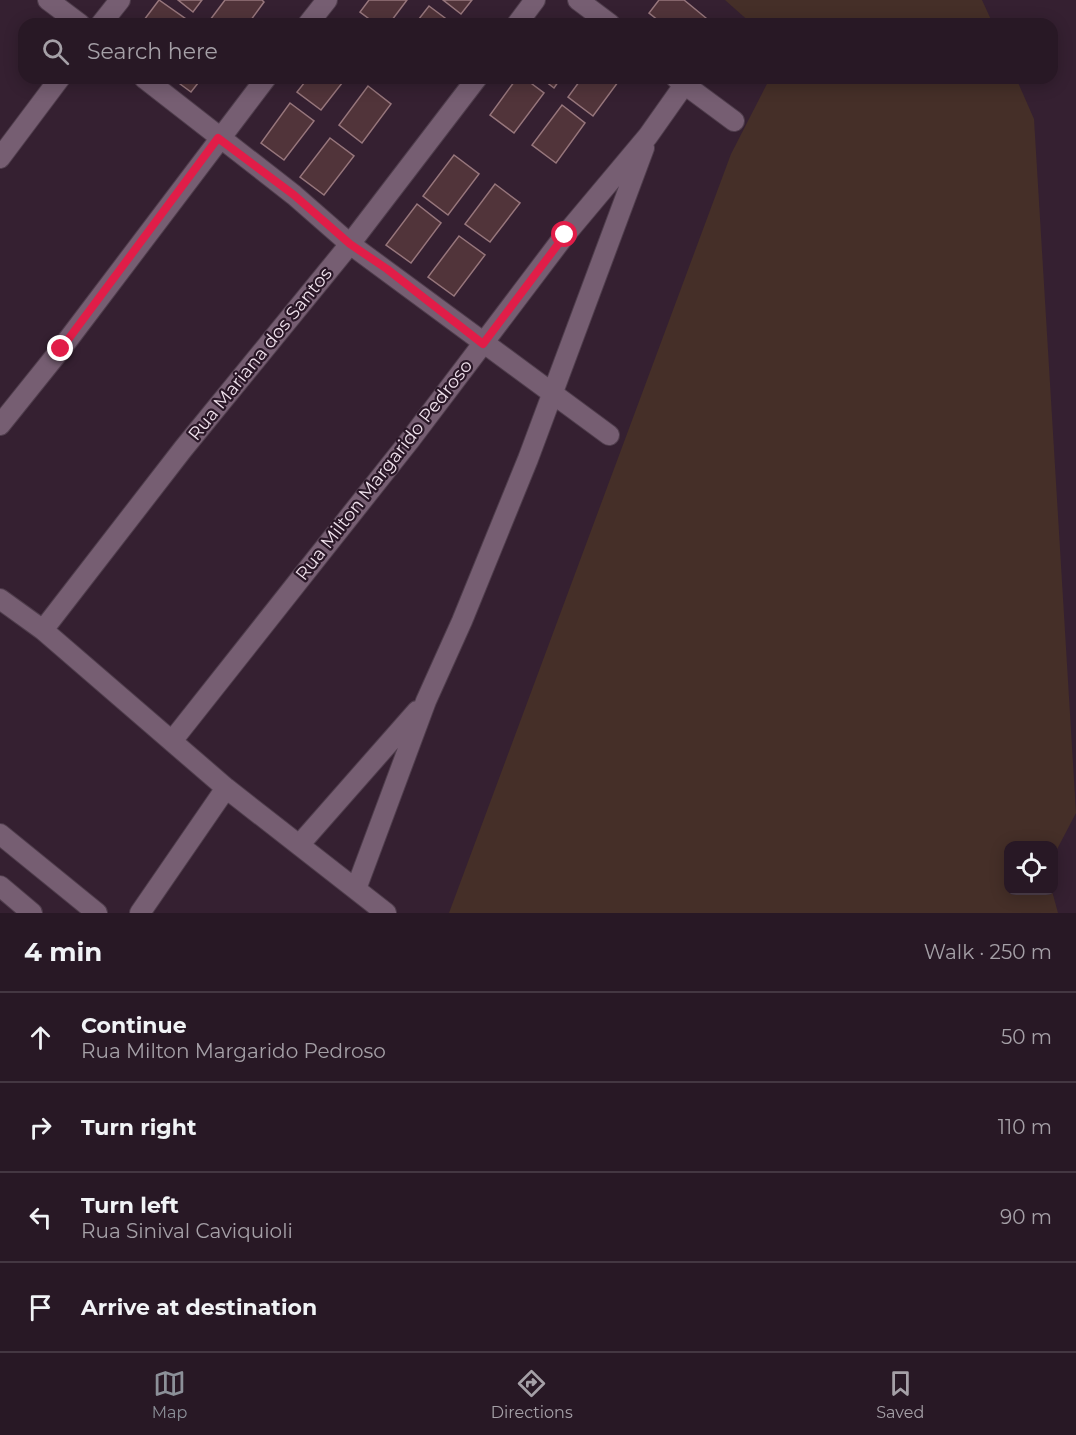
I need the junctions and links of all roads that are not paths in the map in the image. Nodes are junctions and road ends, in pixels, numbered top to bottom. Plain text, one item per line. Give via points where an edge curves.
1 (48, 0) edge
2 (120, 0) edge
3 (327, 0) edge
4 (535, 0) edge
5 (578, 0) edge
6 (72, 18) edge
7 (106, 18) edge
8 (314, 18) edge
9 (522, 18) edge
10 (602, 18) edge
11 (56, 84) edge
12 (151, 84) edge
13 (261, 84) edge
14 (472, 84) edge
15 (679, 84) edge
16 (683, 84) edge
17 (734, 121) dead end
18 (648, 136) junction
19 (218, 138) junction
20 (0, 159) edge
21 (350, 244) junction
22 (483, 344) junction
23 (552, 393) junction
24 (0, 425) edge
25 (609, 435) dead end
26 (0, 599) edge
27 (43, 630) junction
28 (426, 701) junction
29 (172, 741) junction
30 (226, 788) junction
31 (0, 834) edge
32 (300, 844) junction
33 (0, 886) edge
34 (356, 889) junction
35 (32, 913) edge
36 (97, 913) edge
37 (140, 913) edge
38 (386, 913) edge

1 - 6 street
2 - 7 street
3 - 8 street
4 - 9 street
5 - 10 street
11 - 20 street
12 - 19 street
13 - 19 street
14 - 21 street, Rua Mariana dos Santos
15 - 18 street, Rua Milton Margarido Pedroso
16 - 17 street
18 - 22 street, Rua Milton Margarido Pedroso via 565,235
18 - 23 street
19 - 21 street via 294,195
19 - 24 street
21 - 22 street
21 - 27 street, Rua Mariana dos Santos
22 - 23 street
22 - 29 street, Rua Milton Margarido Pedroso
23 - 25 street
23 - 28 street via 462,621
26 - 27 street
27 - 29 street
28 - 32 street
28 - 34 street
29 - 30 street
30 - 32 street
30 - 37 street
31 - 36 street
32 - 34 street
33 - 35 street
34 - 38 street

